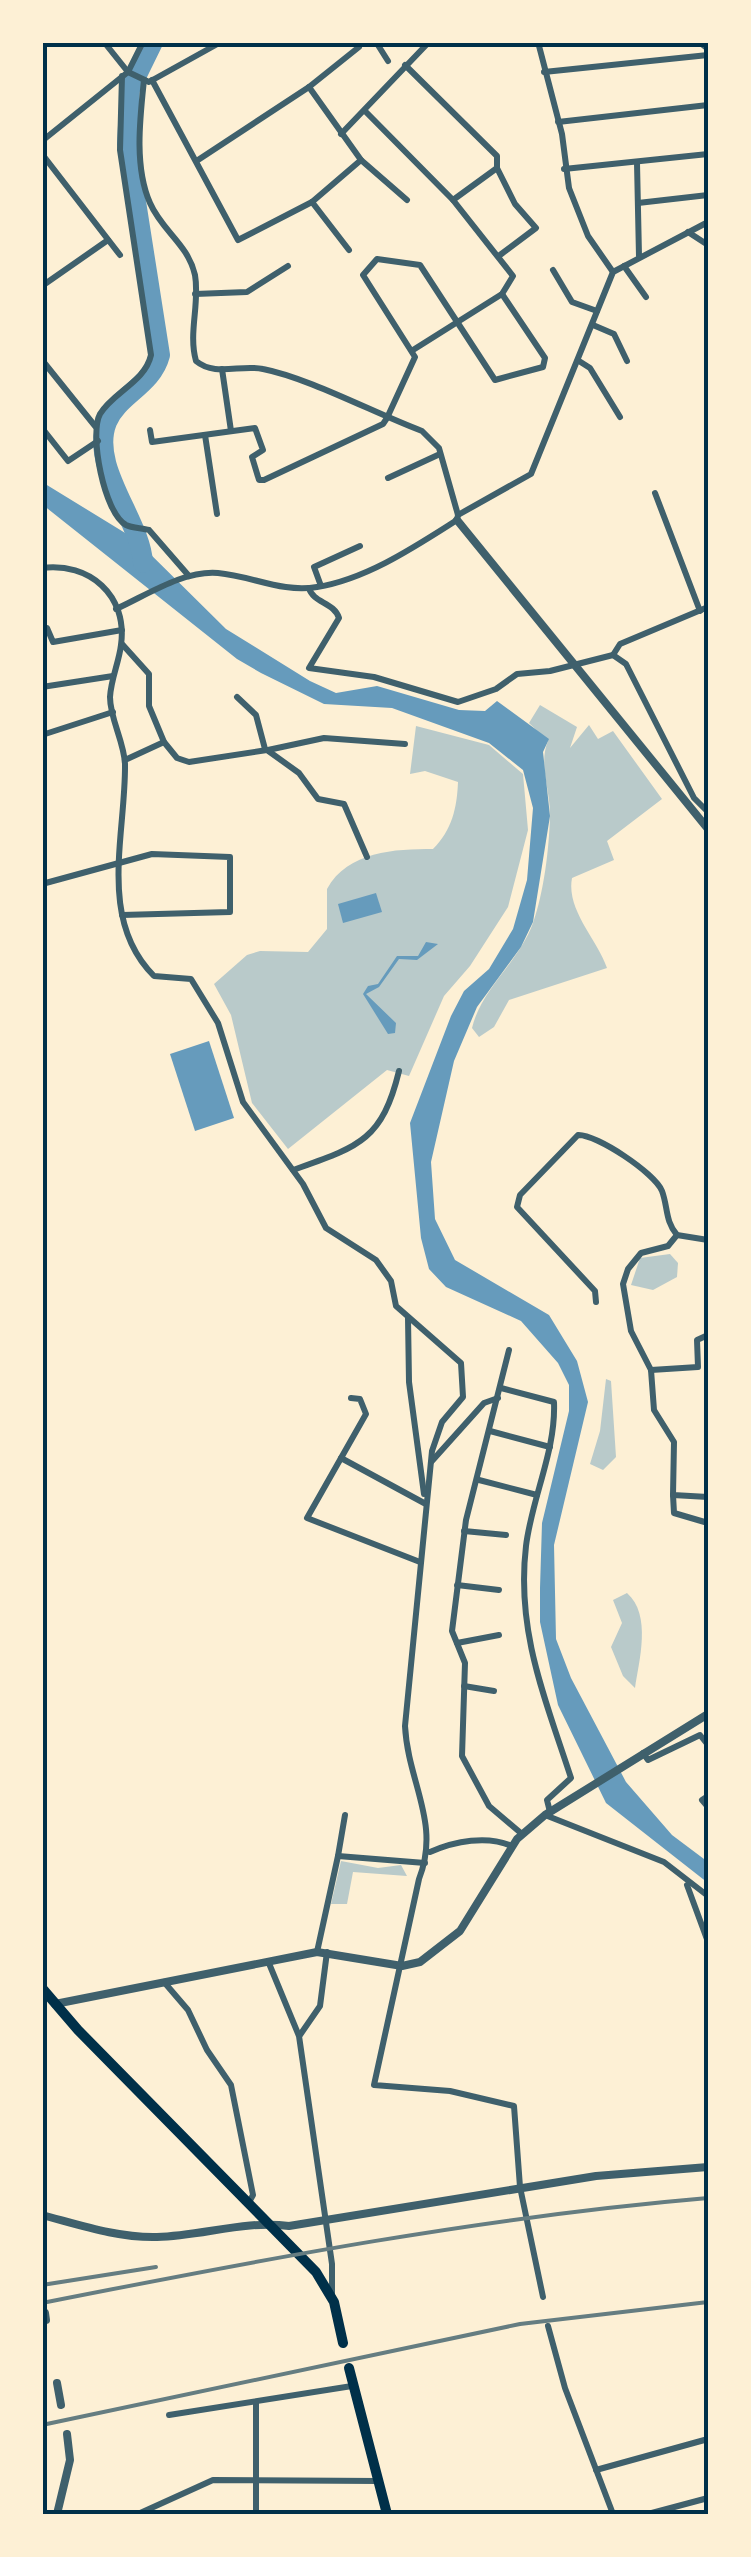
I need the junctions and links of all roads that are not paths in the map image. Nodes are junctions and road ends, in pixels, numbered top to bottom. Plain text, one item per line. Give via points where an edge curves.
1 (104, 42) edge
2 (143, 42) edge
3 (221, 42) edge
4 (376, 42) edge
5 (428, 42) edge
6 (538, 42) edge
7 (699, 42) edge
8 (359, 47) dead end
9 (708, 52) edge
10 (388, 61) dead end
11 (405, 65) junction
12 (544, 72) junction
13 (125, 74) junction
14 (148, 80) junction
15 (310, 87) junction
16 (708, 105) edge
17 (365, 111) junction
18 (558, 122) junction
19 (341, 134) junction
20 (42, 141) edge
21 (42, 154) edge
22 (708, 154) edge
23 (198, 160) junction
24 (361, 160) junction
25 (637, 163) junction
26 (497, 168) junction
27 (564, 170) junction
28 (708, 195) edge
29 (407, 200) dead end
30 (453, 200) junction
31 (312, 202) junction
32 (638, 203) junction
33 (708, 222) edge
34 (687, 231) junction
35 (108, 240) junction
36 (708, 245) edge
37 (349, 250) dead end
38 (120, 255) dead end
39 (500, 255) junction
40 (639, 256) junction
41 (288, 266) dead end
42 (624, 266) junction
43 (553, 270) dead end
44 (613, 272) junction
45 (42, 286) edge
46 (195, 294) junction
47 (502, 294) junction
48 (646, 296) dead end
49 (597, 311) junction
50 (456, 322) junction
51 (593, 325) junction
52 (413, 350) junction
53 (42, 360) edge
54 (627, 361) dead end
55 (579, 362) junction
56 (222, 369) junction
57 (387, 418) junction
58 (620, 418) dead end
59 (95, 426) junction
60 (42, 428) edge
61 (150, 430) dead end
62 (231, 431) junction
63 (205, 434) junction
64 (98, 441) junction
65 (440, 454) junction
66 (388, 478) dead end
67 (655, 493) dead end
68 (217, 514) dead end
69 (458, 518) junction
70 (360, 546) dead end
71 (42, 568) edge
72 (186, 577) junction
73 (321, 586) junction
74 (309, 588) junction
75 (116, 608) junction
76 (704, 609) edge
77 (42, 629) edge
78 (122, 630) junction
79 (122, 644) junction
80 (614, 655) junction
81 (575, 662) junction
82 (113, 676) junction
83 (42, 687) edge
84 (237, 697) dead end
85 (113, 712) junction
86 (42, 735) edge
87 (164, 742) junction
88 (405, 744) dead end
89 (266, 750) junction
90 (125, 760) junction
91 (708, 812) edge
92 (708, 829) edge
93 (368, 857) dead end
94 (117, 864) junction
95 (42, 884) edge
96 (122, 914) junction
97 (400, 1070) dead end
98 (293, 1170) junction
99 (676, 1235) junction
100 (708, 1240) edge
101 (596, 1302) dead end
102 (408, 1316) junction
103 (708, 1335) edge
104 (509, 1350) dead end
105 (651, 1370) junction
106 (501, 1388) junction
107 (352, 1398) dead end
108 (498, 1398) junction
109 (490, 1431) junction
110 (550, 1447) junction
111 (341, 1458) junction
112 (431, 1462) junction
113 (478, 1480) junction
114 (673, 1495) junction
115 (537, 1496) junction
116 (708, 1497) edge
117 (425, 1501) junction
118 (708, 1523) edge
119 (464, 1532) junction
120 (506, 1535) dead end
121 (420, 1562) junction
122 (457, 1585) junction
123 (499, 1590) dead end
124 (500, 1636) dead end
125 (457, 1643) junction
126 (464, 1686) junction
127 (494, 1691) dead end
128 (708, 1714) edge
129 (708, 1745) edge
130 (642, 1752) junction
131 (708, 1796) edge
132 (708, 1807) edge
133 (548, 1813) junction
134 (346, 1815) dead end
135 (522, 1834) junction
136 (512, 1846) junction
137 (430, 1852) junction
138 (338, 1856) junction
139 (425, 1863) junction
140 (687, 1883) junction
141 (708, 1896) edge
142 (708, 1942) edge
143 (322, 1952) junction
144 (268, 1960) junction
145 (402, 1966) junction
146 (164, 1982) junction
147 (42, 1988) edge
148 (54, 2004) junction
149 (299, 2036) junction
150 (708, 2167) edge
151 (520, 2187) junction
152 (248, 2204) junction
153 (42, 2215) edge
154 (325, 2218) junction
155 (267, 2223) junction
156 (544, 2297) dead end
157 (332, 2299) junction
158 (548, 2326) dead end
159 (343, 2343) dead end
160 (349, 2368) dead end
161 (57, 2383) dead end
162 (352, 2386) junction
163 (256, 2402) junction
164 (61, 2405) dead end
165 (169, 2415) dead end
166 (67, 2434) dead end
167 (708, 2439) edge
168 (596, 2470) junction
169 (256, 2478) junction
170 (378, 2480) junction
171 (708, 2498) edge
172 (57, 2514) edge
173 (138, 2514) edge
174 (256, 2514) edge
175 (388, 2514) edge
176 (613, 2514) edge
177 (648, 2514) edge

1 - 13 street
2 - 13 street
3 - 14 street
4 - 10 street
5 - 11 street
6 - 12 street
7 - 9 street
8 - 15 street
9 - 12 street
11 - 17 street
11 - 26 street via 497,156
12 - 18 street
13 - 14 street
13 - 20 street
13 - 59 street via 120,150 152,355
14 - 23 street
14 - 46 street via 140,140 149,202 190,257
15 - 19 street
15 - 23 street
16 - 18 street
17 - 19 street
17 - 30 street
18 - 27 street
19 - 24 street
21 - 35 street
22 - 25 street
23 - 31 street via 238,240
24 - 29 street
24 - 31 street
25 - 27 street
25 - 32 street
26 - 30 street
26 - 39 street via 536,228
27 - 44 street via 588,236
28 - 32 street
30 - 39 street
31 - 37 street
32 - 40 street
33 - 34 street
34 - 36 street
34 - 40 street
35 - 38 street
35 - 45 street
39 - 47 street via 513,276
40 - 42 street
41 - 46 street via 247,292
42 - 44 street
42 - 48 street
43 - 49 street via 572,302
44 - 49 street
46 - 56 street via 196,361
47 - 50 street
47 - 50 street via 545,358 544,367 496,380
49 - 51 street
50 - 52 street
50 - 52 street via 420,265 377,259 363,275
51 - 54 street via 614,334
51 - 55 street
52 - 57 street
53 - 59 street
55 - 58 street via 590,368
55 - 69 street via 531,474
56 - 57 street via 282,374
56 - 62 street
57 - 62 street via 264,480 258,480 252,457 263,450 256,428
57 - 65 street via 433,438
59 - 64 street
60 - 64 street via 68,461
61 - 63 street via 152,442
62 - 63 street
63 - 68 street
64 - 72 street via 107,502 127,526 145,528
65 - 66 street
65 - 69 street
67 - 76 street
69 - 73 street via 396,556
69 - 81 street
70 - 73 street via 314,567
71 - 75 street via 88,573
72 - 74 street via 221,572
72 - 75 street
73 - 74 street
74 - 81 street via 340,618 310,668 319,672 374,678 458,702 517,674
75 - 78 street
76 - 80 street via 620,644
77 - 78 street via 52,642
78 - 79 street
79 - 82 street
79 - 87 street via 149,674 149,706
80 - 81 street
80 - 91 street via 626,664 694,798
81 - 92 street
82 - 83 street
82 - 85 street
84 - 89 street via 256,715
85 - 86 street
85 - 90 street
87 - 89 street via 184,761
87 - 90 street
88 - 89 street via 324,738
89 - 93 street via 299,773 318,799 344,804
90 - 94 street
94 - 95 street
94 - 96 street
94 - 96 street via 152,854 228,854 232,864 230,912
96 - 98 street via 138,956 154,976 190,980 218,1023 243,1102
97 - 98 street via 390,1110 374,1131 339,1154
98 - 102 street via 334,1237 362,1247 383,1268 394,1304
99 - 100 street
99 - 101 street via 661,1189 645,1174 596,1136 578,1135 564,1144 520,1194 517,1207 595,1291
99 - 105 street via 668,1246 641,1254 624,1276 632,1331
102 - 112 street via 464,1371 463,1397 442,1422
102 - 117 street
103 - 105 street via 698,1340 698,1366
104 - 106 street
105 - 114 street via 654,1410 674,1442
106 - 108 street
106 - 110 street via 554,1399
107 - 111 street via 367,1411
108 - 109 street
108 - 112 street via 484,1403
109 - 110 street
109 - 113 street
110 - 115 street
111 - 117 street
111 - 121 street via 307,1518
112 - 117 street
113 - 115 street
113 - 119 street
114 - 116 street
114 - 118 street via 671,1511
115 - 133 street via 524,1575 526,1634 571,1778 547,1800
117 - 121 street
119 - 120 street
119 - 122 street
121 - 137 street via 405,1726
122 - 123 street
122 - 125 street
124 - 125 street
125 - 126 street
126 - 127 street
126 - 135 street via 465,1763 489,1806
128 - 130 street
129 - 130 street via 700,1736 648,1760
130 - 133 street
131 - 132 street via 702,1800
133 - 135 street
133 - 140 street via 664,1862
134 - 138 street
135 - 136 street
136 - 137 street via 500,1840 457,1842
136 - 145 street via 460,1931 442,1949
137 - 139 street
138 - 139 street
138 - 143 street
139 - 145 street
140 - 141 street
140 - 142 street
143 - 144 street
143 - 145 street
143 - 149 street via 320,2006
144 - 146 street
144 - 149 street
145 - 151 street via 374,2084 514,2106
146 - 148 street
146 - 152 street via 232,2084 253,2194
147 - 148 main road
148 - 152 main road
149 - 154 street
150 - 151 street
151 - 154 street
151 - 156 street
152 - 155 main road
153 - 155 street via 126,2236
154 - 155 street
154 - 157 street
155 - 157 main road via 316,2272
157 - 159 main road
158 - 168 street
160 - 162 main road
161 - 164 street
162 - 163 street
162 - 170 main road
163 - 165 street
163 - 169 street
166 - 172 street via 70,2460
167 - 168 street
168 - 176 street
169 - 170 street
169 - 173 street via 213,2480
169 - 174 street
170 - 175 main road
171 - 177 street

